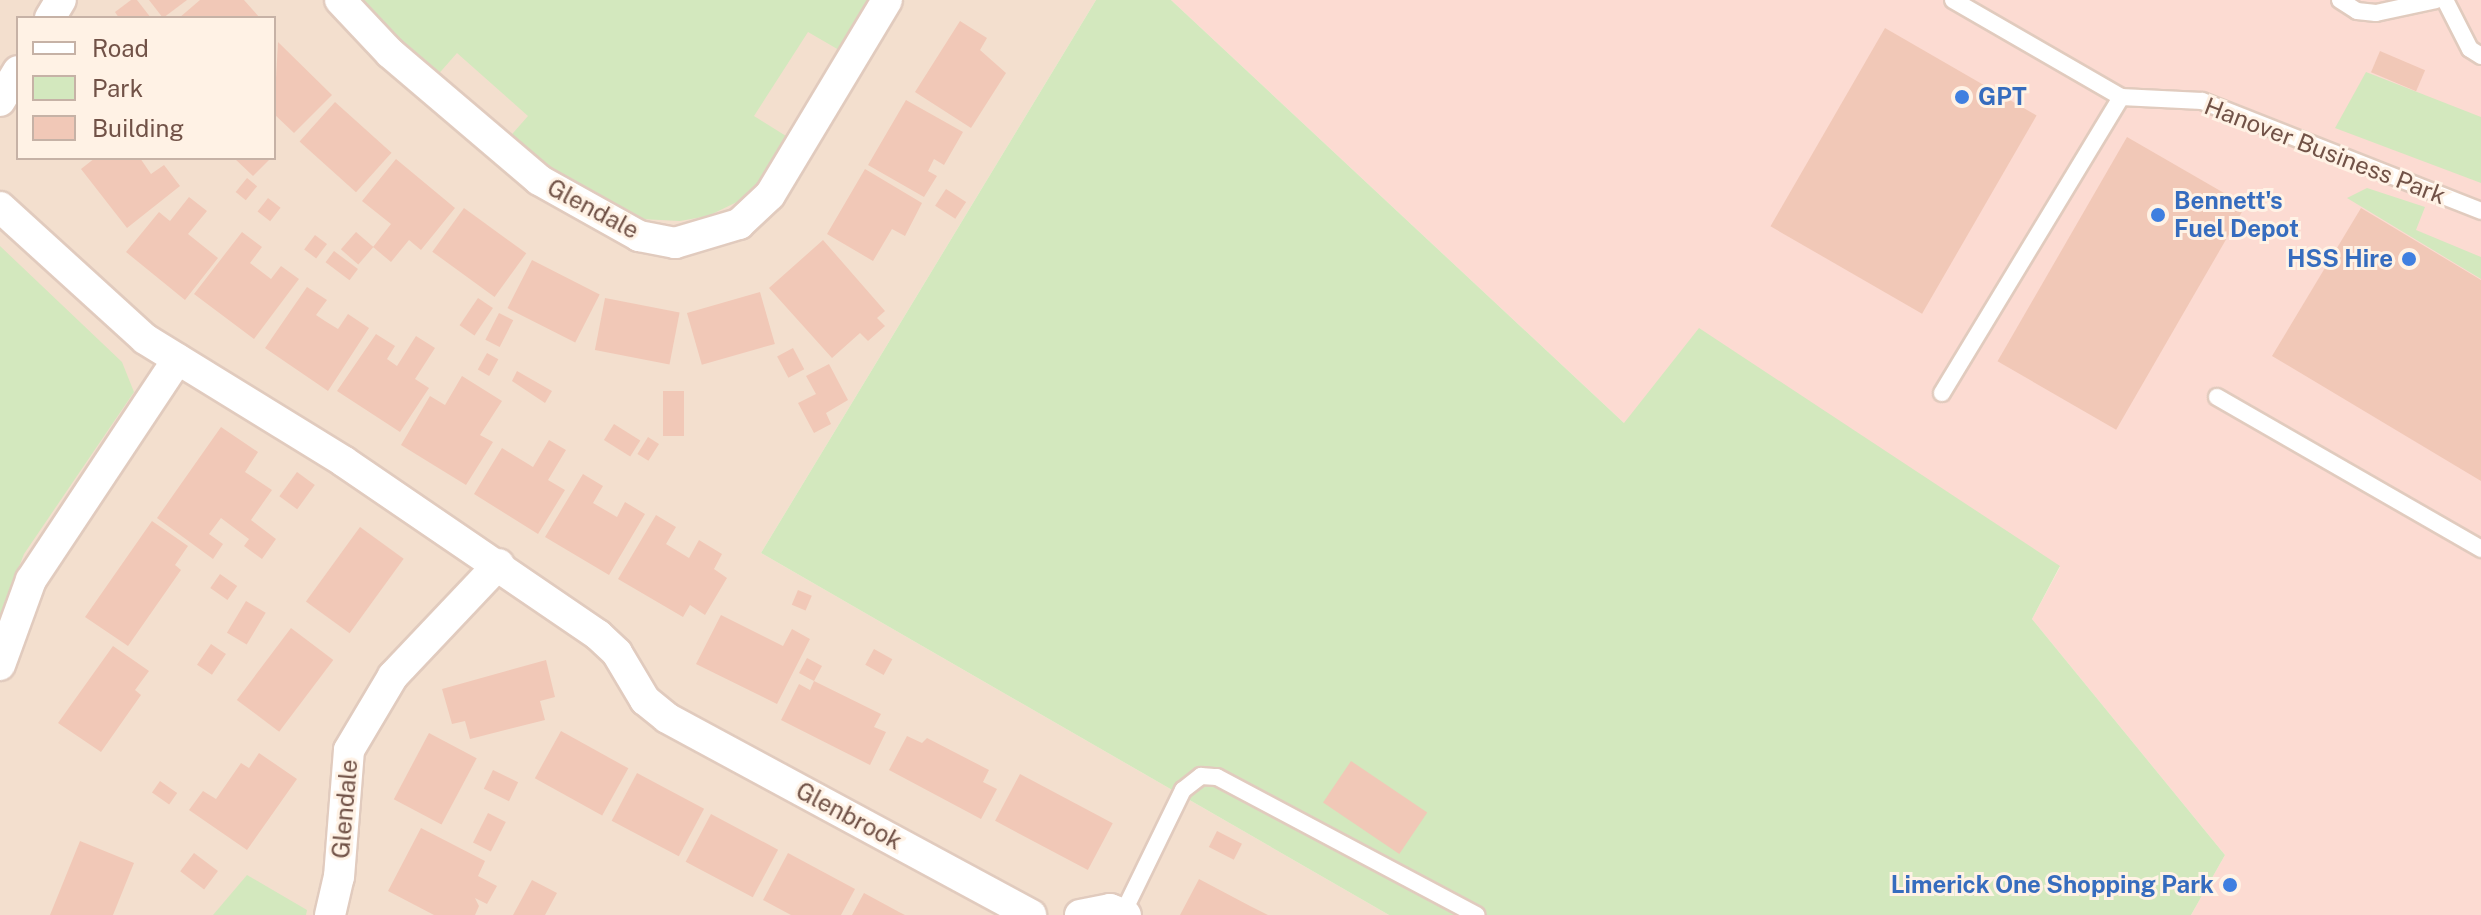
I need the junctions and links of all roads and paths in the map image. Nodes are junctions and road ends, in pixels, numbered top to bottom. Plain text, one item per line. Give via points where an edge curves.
1 (340, 0) edge
2 (887, 0) edge
3 (1953, 0) edge
4 (2340, 0) edge
5 (2436, 0) edge
6 (2445, 0) edge
7 (2481, 56) edge
8 (16, 74) edge
9 (2121, 97) junction
10 (0, 101) edge
11 (0, 207) edge
12 (2481, 211) edge
13 (178, 359) junction
14 (1942, 393) dead end
15 (2217, 397) dead end
16 (2481, 549) edge
17 (499, 564) junction
18 (0, 665) edge
19 (1125, 914) edge
20 (330, 915) edge
21 (1031, 915) edge
22 (1080, 915) edge
23 (1477, 915) edge

1 - 2 street, Glendale via 390,53 539,180 635,235 675,243 739,224 770,195
3 - 9 lane, Hanover Business Park
4 - 5 lane via 2357,11 2376,13
6 - 7 lane via 2470,49
8 - 10 street
9 - 12 lane, Hanover Business Park via 2202,101
9 - 14 lane
11 - 13 street via 121,318
13 - 17 street
13 - 18 street via 31,580
15 - 16 lane
17 - 20 street, Glendale via 393,676 349,750 339,877
17 - 21 street, Glenbrook via 613,649 645,700 667,718
19 - 22 street via 1096,909
19 - 23 lane via 1183,790 1201,776 1217,777

